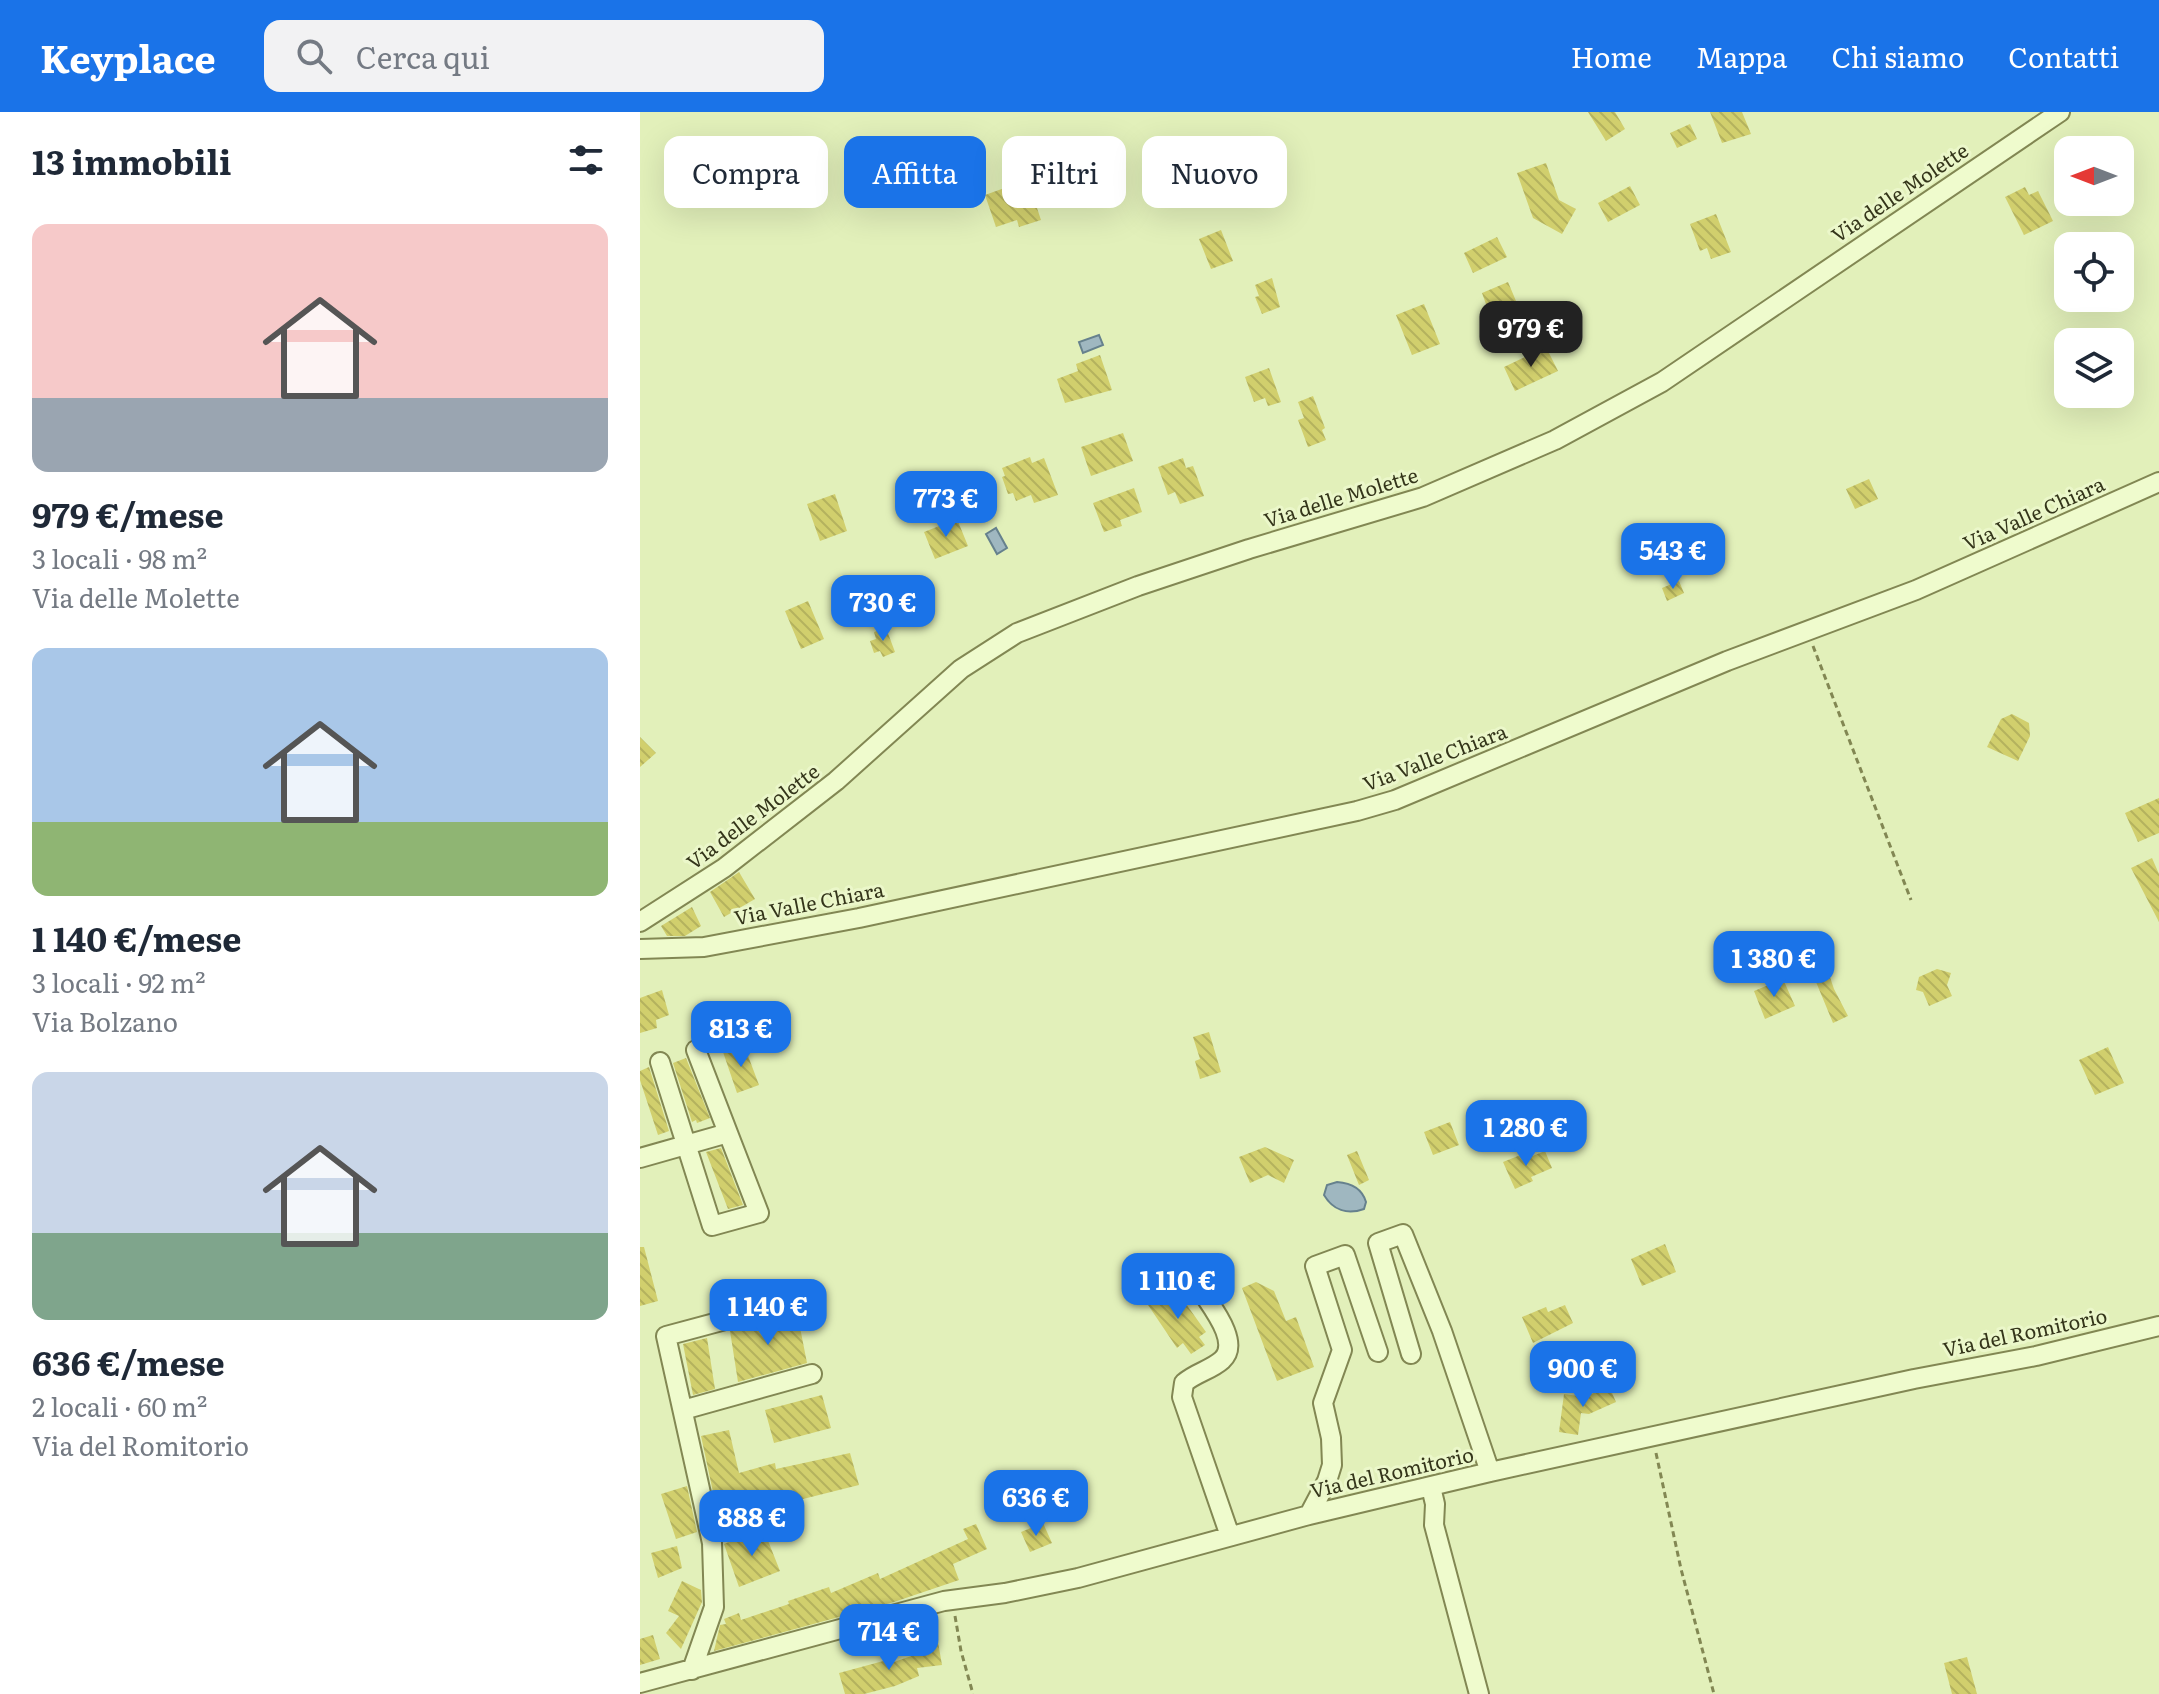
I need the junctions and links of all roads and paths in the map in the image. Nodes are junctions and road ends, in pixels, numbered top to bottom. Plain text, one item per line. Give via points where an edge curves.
1 (2060, 112) edge
2 (2159, 482) edge
3 (1807, 631) junction
4 (1911, 900) dead end
5 (640, 922) edge
6 (640, 949) edge
7 (696, 1050) dead end
8 (660, 1062) dead end
9 (728, 1133) junction
10 (686, 1146) junction
11 (640, 1158) edge
12 (1378, 1243) junction
13 (1345, 1255) junction
14 (1199, 1287) dead end
15 (789, 1303) dead end
16 (2159, 1326) edge
17 (1378, 1352) dead end
18 (1411, 1354) dead end
19 (812, 1374) dead end
20 (683, 1410) junction
21 (1648, 1437) junction
22 (1490, 1472) junction
23 (1433, 1495) junction
24 (1309, 1515) junction
25 (1230, 1536) junction
26 (950, 1601) junction
27 (692, 1670) junction
28 (640, 1683) edge
29 (973, 1694) edge
30 (1479, 1694) edge
31 (1714, 1694) edge

1 - 5 street, Via delle Molette via 1662,382 1555,440 1423,497 1138,586 1017,633 961,669 836,781 724,868
2 - 3 street, Via Valle Chiara via 1916,590
3 - 4 path
3 - 6 street, Via Valle Chiara via 1412,795 1357,811 843,921 704,947
7 - 9 street
8 - 10 street
9 - 10 street
9 - 10 street via 759,1213 712,1226
10 - 11 street
12 - 13 street
12 - 18 street
12 - 22 street via 1403,1234
13 - 17 street
13 - 24 street via 1315,1266 1342,1350 1323,1403 1332,1465
14 - 25 street via 1229,1346 1223,1359 1184,1383 1182,1397
15 - 20 street via 666,1336
16 - 21 street, Via del Romitorio
19 - 20 street
20 - 27 street via 712,1543 714,1607
21 - 22 street, Via del Romitorio
21 - 31 path via 1657,1455
22 - 23 street, Via del Romitorio
23 - 24 street, Via del Romitorio
23 - 30 street via 1437,1538
24 - 25 street, Via del Romitorio
25 - 26 street, Via del Romitorio via 1078,1578
26 - 27 street, Via del Romitorio
26 - 29 path
27 - 28 street, Via del Romitorio

